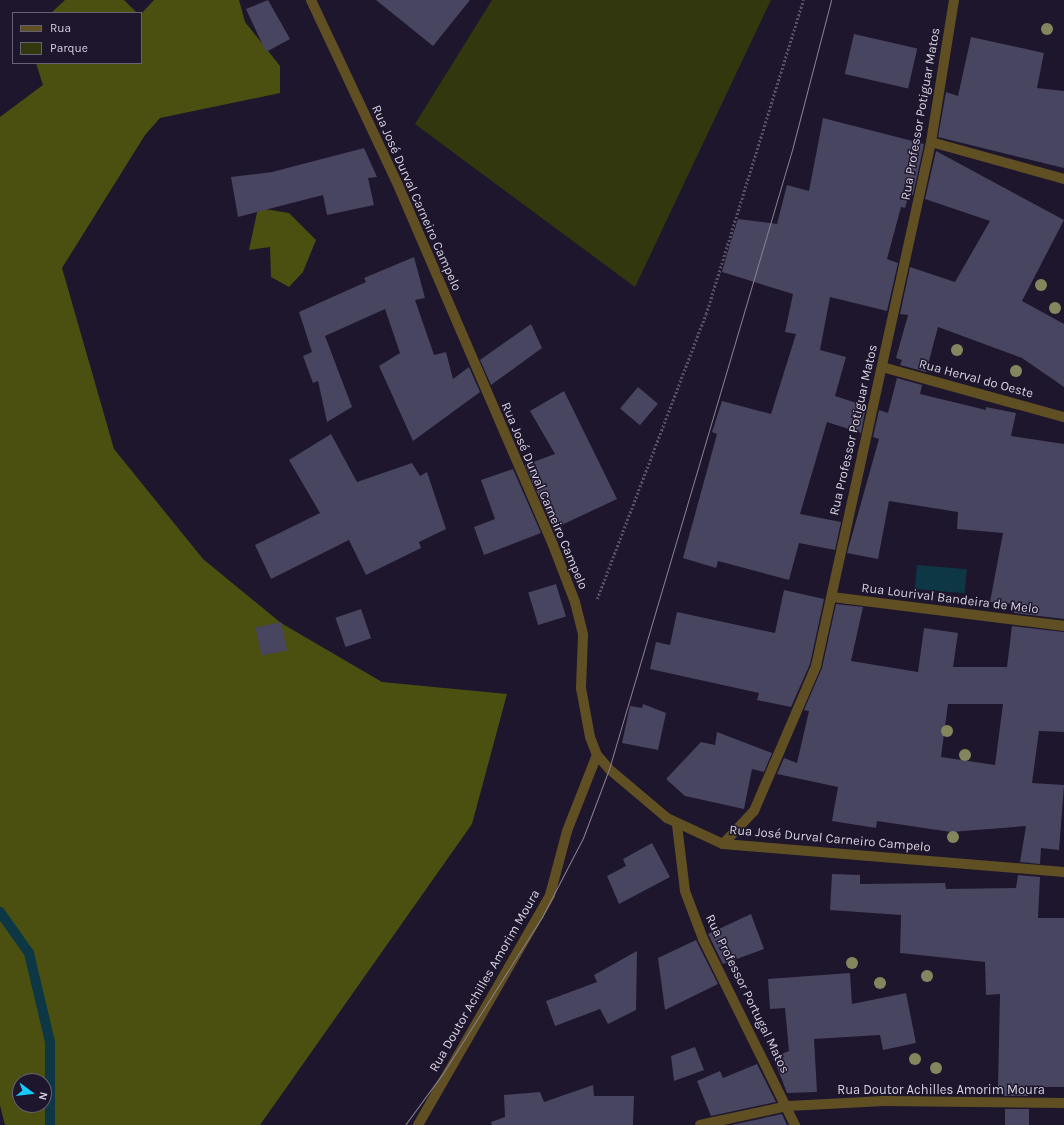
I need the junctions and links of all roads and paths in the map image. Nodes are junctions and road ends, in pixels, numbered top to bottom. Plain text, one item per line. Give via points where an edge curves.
1 (311, 0) edge
2 (803, 0) edge
3 (954, 0) edge
4 (931, 142) junction
5 (1064, 179) edge
6 (882, 366) junction
7 (1064, 417) edge
8 (832, 597) junction
9 (1064, 626) edge
10 (583, 636) junction
11 (597, 755) junction
12 (677, 825) junction
13 (723, 844) junction
14 (1064, 872) edge
15 (1064, 1103) edge
16 (788, 1106) junction
17 (418, 1125) edge
18 (700, 1125) edge
19 (795, 1125) edge

1 - 10 street, Rua José Durval Carneiro Campelo via 398,185 553,545 575,602
2 - 10 path via 706,314
3 - 4 street, Rua Professor Potiguar Matos
4 - 5 street
4 - 6 street, Rua Professor Potiguar Matos
6 - 7 street, Rua Herval do Oeste
6 - 8 street, Rua Professor Potiguar Matos
8 - 9 street, Rua Lourival Bandeira de Melo
8 - 13 street, Rua Professor Potiguar Matos via 816,666 779,759 754,811
10 - 11 street, Rua José Durval Carneiro Campelo via 584,715
11 - 12 street, Rua José Durval Carneiro Campelo
11 - 17 street, Rua Doutor Achilles Amorim Moura via 567,831 550,895
12 - 13 street, Rua José Durval Carneiro Campelo
12 - 16 street, Rua Professor Portugal Matos via 685,891 703,939
13 - 14 street, Rua José Durval Carneiro Campelo
15 - 16 street, Rua Doutor Achilles Amorim Moura via 884,1101
16 - 18 street, Rua Doutor Achilles Amorim Moura
16 - 19 street, Rua Professor Portugal Matos

